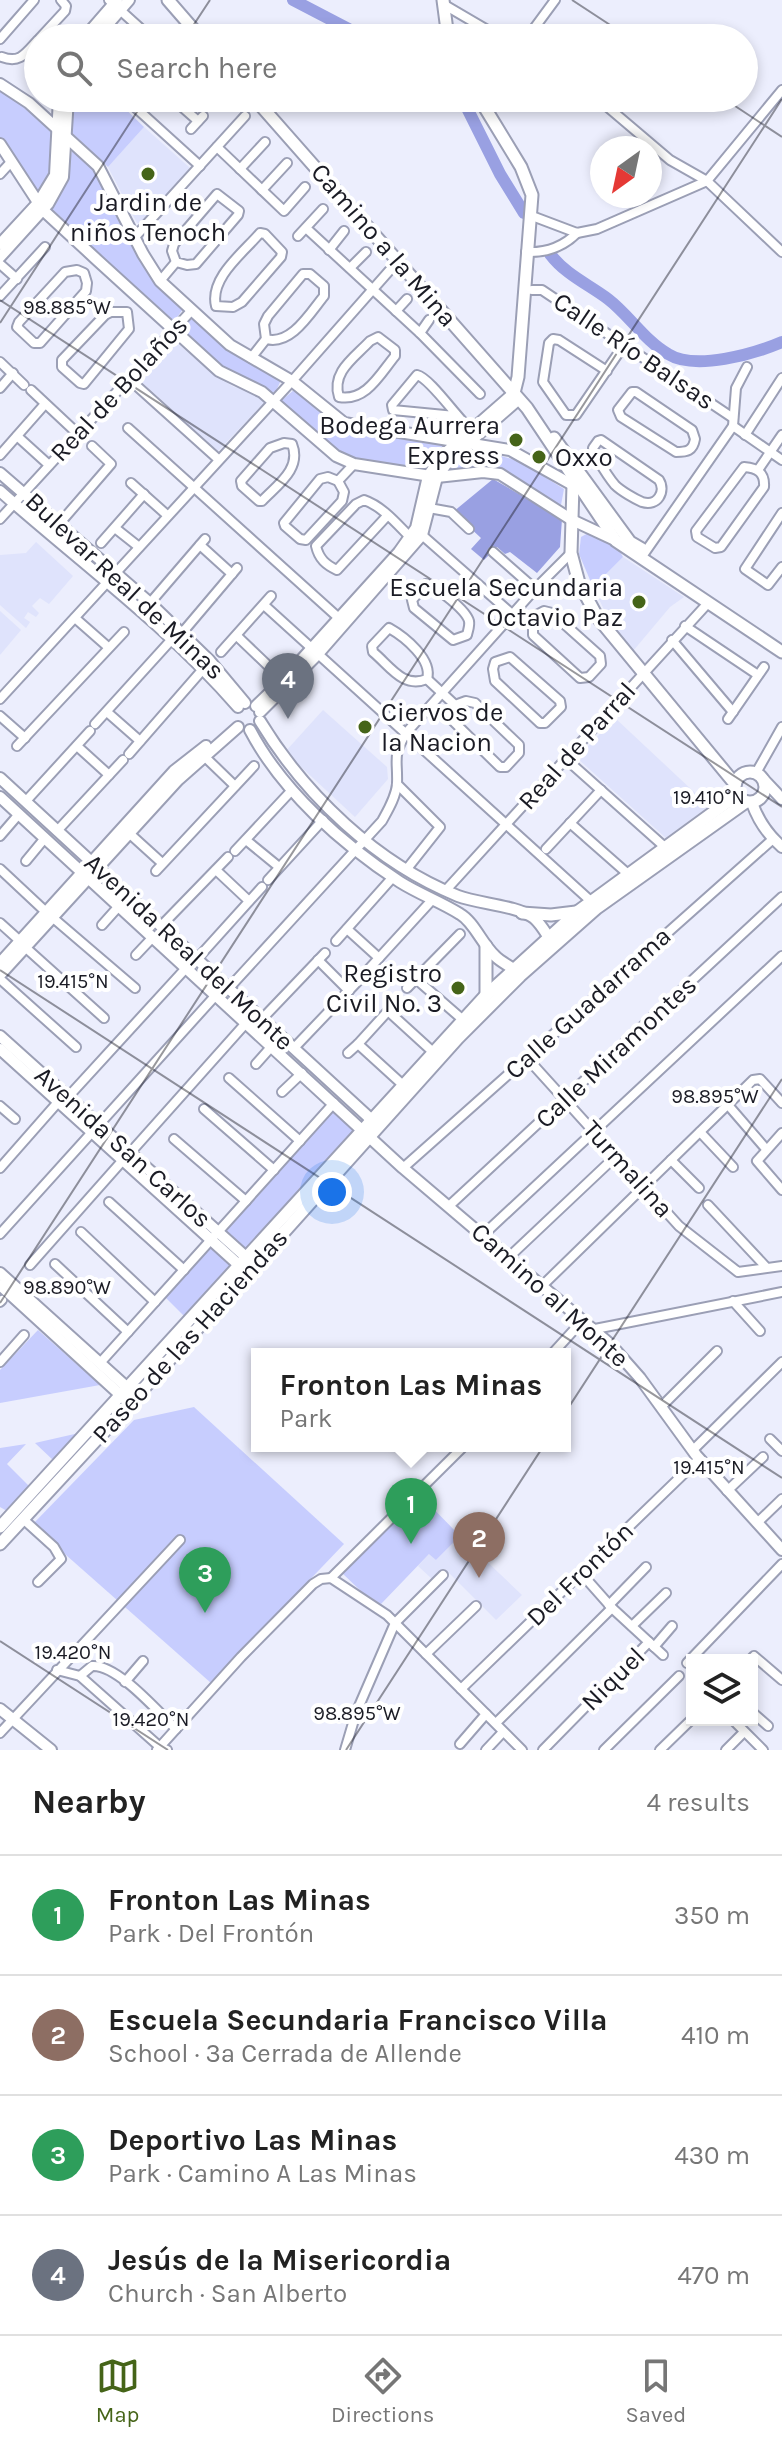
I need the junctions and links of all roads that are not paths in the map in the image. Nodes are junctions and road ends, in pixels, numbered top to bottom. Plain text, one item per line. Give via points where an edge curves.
1 (34, 0) edge
2 (61, 0) edge
3 (129, 0) edge
4 (168, 0) edge
5 (555, 0) edge
6 (443, 2) edge
7 (115, 4) edge
8 (151, 21) dead end
9 (53, 24) edge
10 (97, 24) edge
11 (106, 24) edge
12 (136, 24) edge
13 (150, 24) edge
14 (189, 24) edge
15 (446, 24) edge
16 (478, 24) edge
17 (537, 24) edge
18 (0, 39) edge
19 (24, 55) edge
20 (1, 56) edge
21 (0, 84) edge
22 (782, 90) edge
23 (24, 100) edge
24 (39, 112) edge
25 (58, 112) edge
26 (68, 112) edge
27 (140, 112) edge
28 (191, 112) edge
29 (266, 112) edge
30 (487, 112) edge
31 (613, 112) edge
32 (245, 116) dead end
33 (57, 129) junction
34 (191, 129) dead end
35 (67, 139) junction
36 (265, 142) dead end
37 (0, 144) edge
38 (217, 147) junction
39 (11, 162) junction
40 (287, 163) dead end
41 (200, 166) junction
42 (240, 169) junction
43 (0, 174) edge
44 (707, 181) junction
45 (305, 187) dead end
46 (262, 190) junction
47 (41, 206) junction
48 (323, 209) dead end
49 (532, 216) junction
50 (306, 228) junction
51 (344, 231) dead end
52 (577, 233) junction
53 (298, 236) dead end
54 (134, 238) junction
55 (0, 244) edge
56 (45, 247) dead end
57 (329, 250) junction
58 (366, 252) dead end
59 (526, 252) junction
60 (782, 252) edge
61 (0, 257) edge
62 (96, 259) junction
63 (176, 262) junction
64 (0, 264) edge
65 (350, 268) junction
66 (389, 271) dead end
67 (84, 273) junction
68 (17, 279) junction
69 (160, 281) junction
70 (373, 289) junction
71 (532, 290) dead end
72 (0, 296) edge
73 (140, 298) junction
74 (407, 299) dead end
75 (216, 306) junction
76 (191, 311) junction
77 (396, 311) junction
78 (127, 312) junction
79 (429, 320) dead end
80 (203, 321) junction
81 (174, 330) junction
82 (420, 333) junction
83 (266, 339) junction
84 (624, 345) junction
85 (251, 358) junction
86 (0, 362) edge
87 (747, 367) dead end
88 (607, 371) junction
89 (13, 373) junction
90 (782, 378) edge
91 (129, 379) junction
92 (292, 381) junction
93 (0, 388) edge
94 (480, 394) dead end
95 (339, 397) junction
96 (271, 400) junction
97 (520, 400) junction
98 (45, 404) junction
99 (326, 411) junction
100 (455, 416) junction
101 (733, 422) junction
102 (128, 428) dead end
103 (305, 431) junction
104 (78, 434) junction
105 (745, 435) junction
106 (782, 435) edge
107 (17, 436) junction
108 (466, 437) junction
109 (292, 444) junction
110 (92, 446) dead end
111 (692, 448) junction
112 (770, 452) junction
113 (0, 455) edge
114 (218, 459) junction
115 (709, 459) junction
116 (782, 460) edge
117 (111, 464) junction
118 (354, 464) junction
119 (49, 465) junction
120 (758, 470) junction
121 (0, 473) edge
122 (119, 473) dead end
123 (432, 476) junction
124 (338, 481) junction
125 (576, 481) junction
126 (131, 483) dead end
127 (192, 487) junction
128 (0, 491) edge
129 (24, 492) junction
130 (144, 494) junction
131 (595, 494) junction
132 (660, 496) junction
133 (14, 503) junction
134 (429, 508) junction
135 (676, 508) junction
136 (782, 513) edge
137 (167, 515) junction
138 (387, 516) junction
139 (0, 519) edge
140 (572, 520) junction
141 (60, 523) junction
142 (115, 528) junction
143 (469, 529) dead end
144 (422, 535) junction
145 (410, 537) junction
146 (616, 541) junction
147 (630, 542) junction
148 (101, 543) dead end
149 (139, 547) junction
150 (493, 552) dead end
151 (571, 553) junction
152 (644, 555) junction
153 (782, 567) edge
154 (112, 578) junction
155 (535, 589) junction
156 (271, 596) dead end
157 (150, 603) junction
158 (708, 603) junction
159 (264, 605) junction
160 (520, 606) junction
161 (512, 614) junction
162 (533, 617) junction
163 (75, 618) junction
164 (341, 621) junction
165 (685, 626) junction
166 (124, 632) dead end
167 (467, 635) junction
168 (178, 636) junction
169 (237, 636) junction
170 (672, 640) junction
171 (782, 644) edge
172 (108, 647) junction
173 (482, 648) junction
174 (314, 651) junction
175 (221, 652) dead end
176 (782, 652) edge
177 (495, 662) junction
178 (764, 667) dead end
179 (204, 668) junction
180 (643, 674) junction
181 (758, 675) junction
182 (427, 679) junction
183 (283, 680) junction
184 (2, 692) edge
185 (442, 693) junction
186 (455, 705) junction
187 (252, 710) junction
188 (107, 712) junction
189 (0, 716) edge
190 (241, 726) junction
191 (782, 727) edge
192 (406, 733) junction
193 (25, 738) junction
194 (774, 739) junction
195 (140, 741) junction
196 (782, 745) edge
197 (17, 746) dead end
198 (77, 746) junction
199 (204, 756) junction
200 (566, 759) junction
201 (254, 766) dead end
202 (109, 775) junction
203 (760, 776) junction
204 (0, 778) edge
205 (397, 784) junction
206 (235, 786) junction
207 (292, 790) junction
208 (601, 790) junction
209 (742, 796) junction
210 (0, 797) edge
211 (782, 799) edge
212 (26, 801) junction
213 (19, 814) junction
214 (323, 820) junction
215 (570, 823) junction
216 (506, 824) junction
217 (57, 831) junction
218 (130, 834) junction
219 (0, 836) edge
220 (45, 838) junction
221 (246, 840) junction
222 (778, 843) edge
223 (361, 845) junction
224 (546, 849) dead end
225 (668, 850) junction
226 (26, 861) dead end
227 (162, 863) junction
228 (95, 866) junction
229 (279, 867) junction
230 (0, 869) edge
231 (216, 870) junction
232 (406, 870) junction
233 (156, 871) dead end
234 (628, 874) junction
235 (86, 875) junction
236 (393, 877) junction
237 (446, 890) junction
238 (782, 897) edge
239 (432, 900) junction
240 (249, 901) junction
241 (594, 905) junction
242 (119, 906) junction
243 (577, 912) junction
244 (522, 913) junction
245 (49, 915) junction
246 (0, 923) edge
247 (102, 925) dead end
248 (161, 926) junction
249 (347, 929) junction
250 (460, 934) dead end
251 (153, 937) junction
252 (336, 941) dead end
253 (552, 941) junction
254 (23, 944) junction
255 (486, 946) junction
256 (325, 953) dead end
257 (136, 955) dead end
258 (782, 956) edge
259 (379, 958) junction
260 (197, 959) junction
261 (318, 960) junction
262 (0, 963) edge
263 (187, 967) junction
264 (368, 970) dead end
265 (517, 972) junction
266 (0, 977) edge
267 (416, 979) junction
268 (358, 981) dead end
269 (135, 988) dead end
270 (229, 988) junction
271 (407, 988) dead end
272 (349, 991) junction
273 (216, 995) junction
274 (486, 995) junction
275 (104, 1018) dead end
276 (262, 1019) junction
277 (462, 1019) junction
278 (246, 1023) junction
279 (0, 1036) edge
280 (358, 1044) junction
281 (272, 1046) junction
282 (76, 1047) dead end
283 (294, 1048) junction
284 (0, 1049) edge
285 (433, 1052) junction
286 (348, 1053) dead end
287 (527, 1058) junction
288 (256, 1064) dead end
289 (302, 1073) junction
290 (229, 1078) dead end
291 (403, 1085) junction
292 (282, 1092) dead end
293 (780, 1096) edge
294 (63, 1099) junction
295 (565, 1099) junction
296 (334, 1103) junction
297 (728, 1105) junction
298 (0, 1106) edge
299 (204, 1109) dead end
300 (15, 1119) dead end
301 (376, 1124) junction
302 (96, 1129) junction
303 (594, 1132) junction
304 (700, 1132) junction
305 (782, 1133) edge
306 (366, 1134) junction
307 (174, 1139) dead end
308 (300, 1141) junction
309 (766, 1149) junction
310 (616, 1156) junction
311 (127, 1157) junction
312 (671, 1160) junction
313 (733, 1167) dead end
314 (0, 1168) edge
315 (403, 1168) junction
316 (274, 1170) junction
317 (645, 1187) junction
318 (699, 1188) dead end
319 (782, 1190) edge
320 (246, 1201) junction
321 (109, 1202) dead end
322 (708, 1205) dead end
323 (449, 1206) junction
324 (81, 1232) dead end
325 (0, 1234) edge
326 (483, 1235) junction
327 (214, 1236) junction
328 (509, 1257) junction
329 (243, 1262) junction
330 (55, 1264) dead end
331 (30, 1265) dead end
332 (782, 1266) edge
333 (766, 1267) junction
334 (184, 1270) junction
335 (0, 1273) edge
336 (0, 1285) edge
337 (542, 1286) junction
338 (782, 1292) edge
339 (733, 1301) junction
340 (155, 1302) junction
341 (583, 1320) junction
342 (595, 1329) junction
343 (760, 1331) dead end
344 (128, 1332) junction
345 (24, 1335) dead end
346 (557, 1348) edge
347 (717, 1351) dead end
348 (0, 1362) edge
349 (782, 1362) edge
350 (100, 1363) junction
351 (129, 1396) junction
352 (661, 1407) junction
353 (770, 1439) dead end
354 (782, 1451) edge
355 (458, 1452) edge
356 (696, 1454) junction
357 (763, 1457) dead end
358 (727, 1491) junction
359 (782, 1499) edge
360 (757, 1523) junction
361 (6, 1528) edge
362 (180, 1540) dead end
363 (780, 1543) edge
364 (782, 1564) edge
365 (646, 1567) dead end
366 (581, 1573) junction
367 (443, 1575) dead end
368 (329, 1578) junction
369 (38, 1582) dead end
370 (666, 1593) dead end
371 (476, 1606) dead end
372 (611, 1606) junction
373 (395, 1623) junction
374 (632, 1626) junction
375 (672, 1626) dead end
376 (652, 1645) junction
377 (426, 1654) junction
378 (696, 1654) edge
379 (663, 1655) dead end
380 (143, 1661) dead end
381 (758, 1662) edge
382 (57, 1670) junction
383 (80, 1676) junction
384 (679, 1676) dead end
385 (782, 1680) edge
386 (125, 1682) junction
387 (461, 1689) junction
388 (0, 1709) edge
389 (486, 1714) junction
390 (758, 1717) edge
391 (13, 1718) junction
392 (496, 1723) junction
393 (686, 1725) edge
394 (738, 1726) edge
395 (768, 1726) dead end
396 (176, 1729) junction
397 (503, 1732) junction
398 (744, 1732) junction
399 (0, 1733) edge
400 (460, 1744) dead end
401 (162, 1749) edge
402 (51, 1750) edge
403 (345, 1750) edge
404 (486, 1750) edge
405 (522, 1750) edge
406 (543, 1750) edge
407 (604, 1750) edge
408 (660, 1750) edge
409 (726, 1750) edge
410 (763, 1750) edge

1 - 18 street
2 - 9 street via 65,11
3 - 7 street
4 - 14 main road
5 - 17 street
6 - 15 main road
6 - 16 street
7 - 10 street
7 - 11 street
7 - 12 street
8 - 13 street
19 - 20 street via 12,61
21 - 23 street
22 - 44 street
24 - 33 street
25 - 33 street
26 - 35 street
27 - 41 street
28 - 34 street via 201,119
29 - 97 main road, Camino a la Mina
30 - 49 main road via 528,182
31 - 44 street via 670,160
32 - 38 street
33 - 35 street
33 - 47 street via 55,175
35 - 47 street via 63,177
35 - 54 street via 103,171
36 - 42 street
37 - 39 street
38 - 41 street
38 - 42 street
39 - 43 street
39 - 47 street
40 - 46 street
41 - 54 street
42 - 46 street
44 - 52 street
44 - 60 street
45 - 46 street via 284,211
47 - 55 street
47 - 61 street
47 - 62 street
48 - 50 street
49 - 52 street
49 - 59 main road
50 - 53 street
50 - 57 street
51 - 57 street
52 - 59 street via 552,249
54 - 69 street
56 - 68 street
57 - 65 street
58 - 65 street
59 - 97 main road
62 - 67 street
62 - 73 street
63 - 63 street via 174,244 217,194 222,195 238,215 196,264
63 - 69 street
64 - 68 street
65 - 70 street
66 - 70 street
67 - 67 street via 86,291 40,343 17,327 65,272
68 - 72 street
69 - 76 street
70 - 77 street
70 - 92 street
71 - 84 street, Calle Río Balsas via 542,290
73 - 78 street
73 - 81 street
74 - 77 street
75 - 75 street via 242,302 281,257 265,234 260,233 221,279 215,288
75 - 80 street
76 - 80 street
76 - 81 street, Real de Bolaños
77 - 82 street
78 - 78 street via 129,329 80,383 62,367 62,360 105,315
79 - 82 street
80 - 85 street
81 - 91 street, Real de Bolaños
81 - 96 street via 219,371
82 - 94 street
83 - 83 street via 289,336 324,296 324,286 303,274 268,316
83 - 85 street
84 - 88 street
84 - 101 street, Calle Río Balsas
85 - 92 street
86 - 89 street
87 - 101 street via 736,388
88 - 88 street via 576,415 566,415 543,382 553,339
89 - 93 street
89 - 98 street
90 - 105 street
91 - 104 street, Real de Bolaños
91 - 114 street
92 - 96 street
92 - 99 street
95 - 95 street via 362,396 395,350 378,337 370,341 337,376
95 - 99 street
96 - 103 street
96 - 114 street
97 - 108 street
97 - 125 main road, Camino a la Mina
98 - 104 street
98 - 107 street
99 - 108 street via 344,423
100 - 100 street via 425,377 417,375 392,405 393,410
100 - 108 street
101 - 105 street, Calle Río Balsas
101 - 115 street
102 - 127 street
103 - 109 street
103 - 118 street
104 - 119 street, Real de Bolaños
105 - 112 street, Calle Río Balsas
106 - 112 street
107 - 113 street
107 - 119 street
108 - 123 street
108 - 125 street via 510,450
109 - 109 street via 296,454 291,470 259,501 241,481 270,448
110 - 117 street
111 - 111 street via 692,430 632,392 618,410 676,452
111 - 115 street
112 - 116 street, Calle Río Balsas
112 - 120 street
114 - 127 street
115 - 135 street
117 - 122 street
117 - 141 street
118 - 123 street
118 - 124 street
119 - 129 street, Real de Bolaños
120 - 120 street via 741,469 696,531 697,537 721,547 764,487
121 - 129 street, Bulevar Real de Minas
123 - 134 street
123 - 140 street via 500,474
123 - 145 street
124 - 124 street via 342,501 306,540 285,526 320,479
125 - 131 main road
125 - 131 street
125 - 140 main road
125 - 146 main road
126 - 130 street
127 - 137 street
127 - 164 street
128 - 133 street, Bulevar Real de Minas
129 - 133 street, Real de Bolaños
129 - 141 street, Bulevar Real de Minas
130 - 137 street
130 - 142 street
131 - 147 main road
132 - 132 street via 662,482 598,441 594,453 616,485 643,502
132 - 135 street
133 - 139 street, Real de Bolaños
133 - 154 street, Bulevar Real de Minas
134 - 143 street via 451,512
134 - 144 street
135 - 152 street
136 - 153 street via 745,569 768,585
137 - 149 street
138 - 138 street via 364,500 356,504 316,546 318,555 337,570
138 - 145 street
140 - 146 street
140 - 151 main road
141 - 154 street, Bulevar Real de Minas
142 - 148 street
142 - 149 street
144 - 161 street
144 - 164 street
145 - 164 street
146 - 147 street
146 - 152 main road
147 - 152 main road
149 - 154 street
150 - 155 street
151 - 155 street
151 - 180 main road via 579,583 598,618
152 - 158 main road
152 - 171 main road
154 - 157 street, Bulevar Real de Minas
154 - 163 street
154 - 168 street, Bulevar Real de Minas
155 - 160 street
156 - 159 street
157 - 168 street, Bulevar Real de Minas
157 - 168 street via 202,542 234,571
158 - 165 street, Real de Parral
158 - 176 main road
159 - 169 street
159 - 174 street
160 - 161 street
160 - 162 street
161 - 173 street
162 - 162 street via 533,635 580,678 589,677 601,664 600,656 552,613
163 - 172 street
163 - 184 street
164 - 174 street
165 - 170 street, Real de Parral
165 - 181 street
166 - 172 street
167 - 167 street via 453,640 414,608 412,600 426,584 466,613
167 - 173 street
168 - 179 street, Bulevar Real de Minas
168 - 187 street, Bulevar Real de Minas
168 - 188 street
169 - 175 street
169 - 183 street
170 - 180 street, Real de Parral
170 - 181 street via 730,715
172 - 193 street
173 - 177 street
173 - 185 street
174 - 183 street
174 - 187 street
174 - 192 street
177 - 177 street via 495,681 540,723 561,707 515,660
178 - 181 street
179 - 187 street, Bulevar Real de Minas
179 - 195 street
180 - 200 street, Real de Parral
180 - 209 main road
182 - 182 street via 406,682 372,646 389,628 395,631 426,662
182 - 185 street
183 - 187 street
185 - 186 street
185 - 192 street
186 - 186 street via 456,725 506,767 519,753 519,745 475,703
187 - 190 street
187 - 190 street via 256,727
187 - 223 street
188 - 195 street
188 - 198 street
189 - 193 street
190 - 199 street
190 - 207 street
190 - 228 street via 174,771
191 - 194 street
192 - 205 street via 396,753
192 - 216 street
193 - 197 street
194 - 196 street
194 - 203 street
195 - 202 street
198 - 202 street
198 - 212 street
199 - 206 street
199 - 218 street
200 - 208 street
200 - 216 street, Real de Parral
201 - 206 street
202 - 217 street
203 - 209 main road via 744,773
203 - 209 main road via 764,794
203 - 211 street
204 - 212 street, Avenida Real del Monte
205 - 223 street via 388,811
205 - 232 street via 440,827
206 - 227 street
207 - 214 street
207 - 221 street
208 - 215 street
208 - 225 street
209 - 222 street
209 - 225 main road
210 - 213 street, Avenida Real del Monte
212 - 217 street, Avenida Real del Monte
213 - 219 street
213 - 220 street, Avenida Real del Monte
214 - 223 street
214 - 229 street
215 - 224 street
215 - 234 street
216 - 237 street, Real de Parral
216 - 241 street
217 - 228 street, Avenida Real del Monte
218 - 227 street
218 - 228 street
220 - 226 street
220 - 235 street, Avenida Real del Monte
221 - 229 street
221 - 231 street
222 - 287 street, Calle Guadarrama
223 - 232 street
223 - 236 street
223 - 270 street
225 - 234 main road
225 - 241 main road
227 - 233 street
228 - 235 street
228 - 248 street, Avenida Real del Monte
229 - 240 street
230 - 245 street
231 - 240 street
231 - 248 street
232 - 237 street
234 - 241 main road
235 - 242 street, Avenida Real del Monte
235 - 245 street
236 - 239 street
236 - 249 street
237 - 244 street
238 - 295 street, Calle Miramontes
239 - 255 street via 463,915
239 - 259 street
240 - 260 street
241 - 243 main road
241 - 253 main road
242 - 247 street
242 - 251 street, Avenida Real del Monte
243 - 244 main road
243 - 253 main road
244 - 253 street
245 - 254 street
245 - 269 street
246 - 254 street
248 - 260 street, Avenida Real del Monte
249 - 252 street
249 - 259 street
250 - 267 street
251 - 257 street
251 - 263 street, Avenida Real del Monte
253 - 265 main road
254 - 262 street
254 - 266 street
254 - 275 street
255 - 265 street
255 - 274 main road
256 - 261 street
258 - 303 street
259 - 264 street
260 - 270 street, Avenida Real del Monte
261 - 272 street
261 - 276 street
263 - 273 street, Avenida Real del Monte
263 - 294 street
265 - 274 main road
265 - 301 main road
266 - 282 street
267 - 271 street
267 - 277 street
268 - 272 street
270 - 276 street, Avenida Real del Monte
272 - 283 street
273 - 278 street, Avenida Real del Monte
273 - 302 street
274 - 277 main road
276 - 283 street, Avenida Real del Monte
277 - 285 main road
278 - 281 street, Avenida Real del Monte
278 - 311 street
279 - 294 street, Avenida San Carlos
280 - 285 street via 390,1009
280 - 286 street
280 - 291 street
281 - 288 street
281 - 289 street, Avenida Real del Monte
283 - 301 street, Avenida Real del Monte
284 - 294 street, Avenida San Carlos
285 - 291 main road
287 - 295 street, Turmalina
287 - 315 street, Calle Guadarrama
289 - 292 street
289 - 296 street, Avenida Real del Monte
290 - 308 street
291 - 301 main road
293 - 297 street via 760,1079 753,1080
294 - 302 street, Avenida San Carlos
294 - 314 street
295 - 303 street, Turmalina
295 - 323 street, Calle Miramontes
296 - 306 street, Avenida Real del Monte
296 - 308 street
297 - 304 street
297 - 309 street
298 - 300 street
299 - 316 street
301 - 306 main road
302 - 311 street, Avenida San Carlos
302 - 325 street
303 - 310 street, Turmalina
303 - 326 street
304 - 312 street
304 - 313 street
305 - 309 street
306 - 315 street, Camino al Monte
306 - 329 main road, Paseo de las Haciendas
306 - 351 main road, Paseo de las Haciendas
307 - 320 street
308 - 316 street
309 - 319 street via 758,1165
310 - 317 street, Turmalina
310 - 328 street
311 - 327 street, Avenida San Carlos
311 - 331 street
312 - 317 street
312 - 318 street
315 - 323 street, Camino al Monte
316 - 320 street
317 - 333 street, Turmalina via 679,1226 738,1272
317 - 337 street
320 - 327 street
321 - 334 street
322 - 333 street
323 - 326 street, Camino al Monte
324 - 340 street
326 - 328 street, Camino al Monte
327 - 329 street, Avenida San Carlos
327 - 334 street
328 - 337 street, Camino al Monte
329 - 351 main road, Paseo de las Haciendas
330 - 344 street
332 - 333 street
334 - 340 street
335 - 350 street
336 - 351 street
337 - 341 street, Camino al Monte
338 - 339 street
339 - 342 street
339 - 343 street
340 - 344 street
341 - 342 street, Camino al Monte
341 - 346 street
342 - 352 street, Camino al Monte
344 - 350 street
345 - 348 street
347 - 352 street
349 - 356 street, Del Frontón
350 - 351 street
351 - 361 main road, Paseo de las Haciendas
352 - 356 street, Camino al Monte
353 - 354 street
355 - 368 street
356 - 358 street, Camino al Monte
356 - 366 street, Del Frontón
357 - 358 street
358 - 360 street, Camino al Monte
359 - 360 street
360 - 363 street, Camino al Monte
361 - 369 street via 54,1547 61,1559
362 - 382 street
364 - 378 street
365 - 372 street
366 - 372 street
366 - 387 street, Del Frontón
367 - 373 street
368 - 373 street
368 - 396 street via 313,1584
370 - 374 street
371 - 377 street
372 - 374 street
372 - 392 street
373 - 377 street
373 - 403 street
374 - 376 street
375 - 376 street, Niquel
376 - 379 street
376 - 406 street, Niquel
377 - 387 street
380 - 386 street
381 - 385 street
382 - 383 street
382 - 391 street
383 - 386 street via 98,1666
383 - 401 street
384 - 407 street
386 - 396 street
387 - 389 street
388 - 391 street
389 - 392 street
389 - 400 street
390 - 395 street
391 - 399 street
391 - 402 street
392 - 397 street
393 - 408 street
394 - 398 street
396 - 401 street
397 - 404 street
397 - 405 street
398 - 409 street
398 - 410 street

